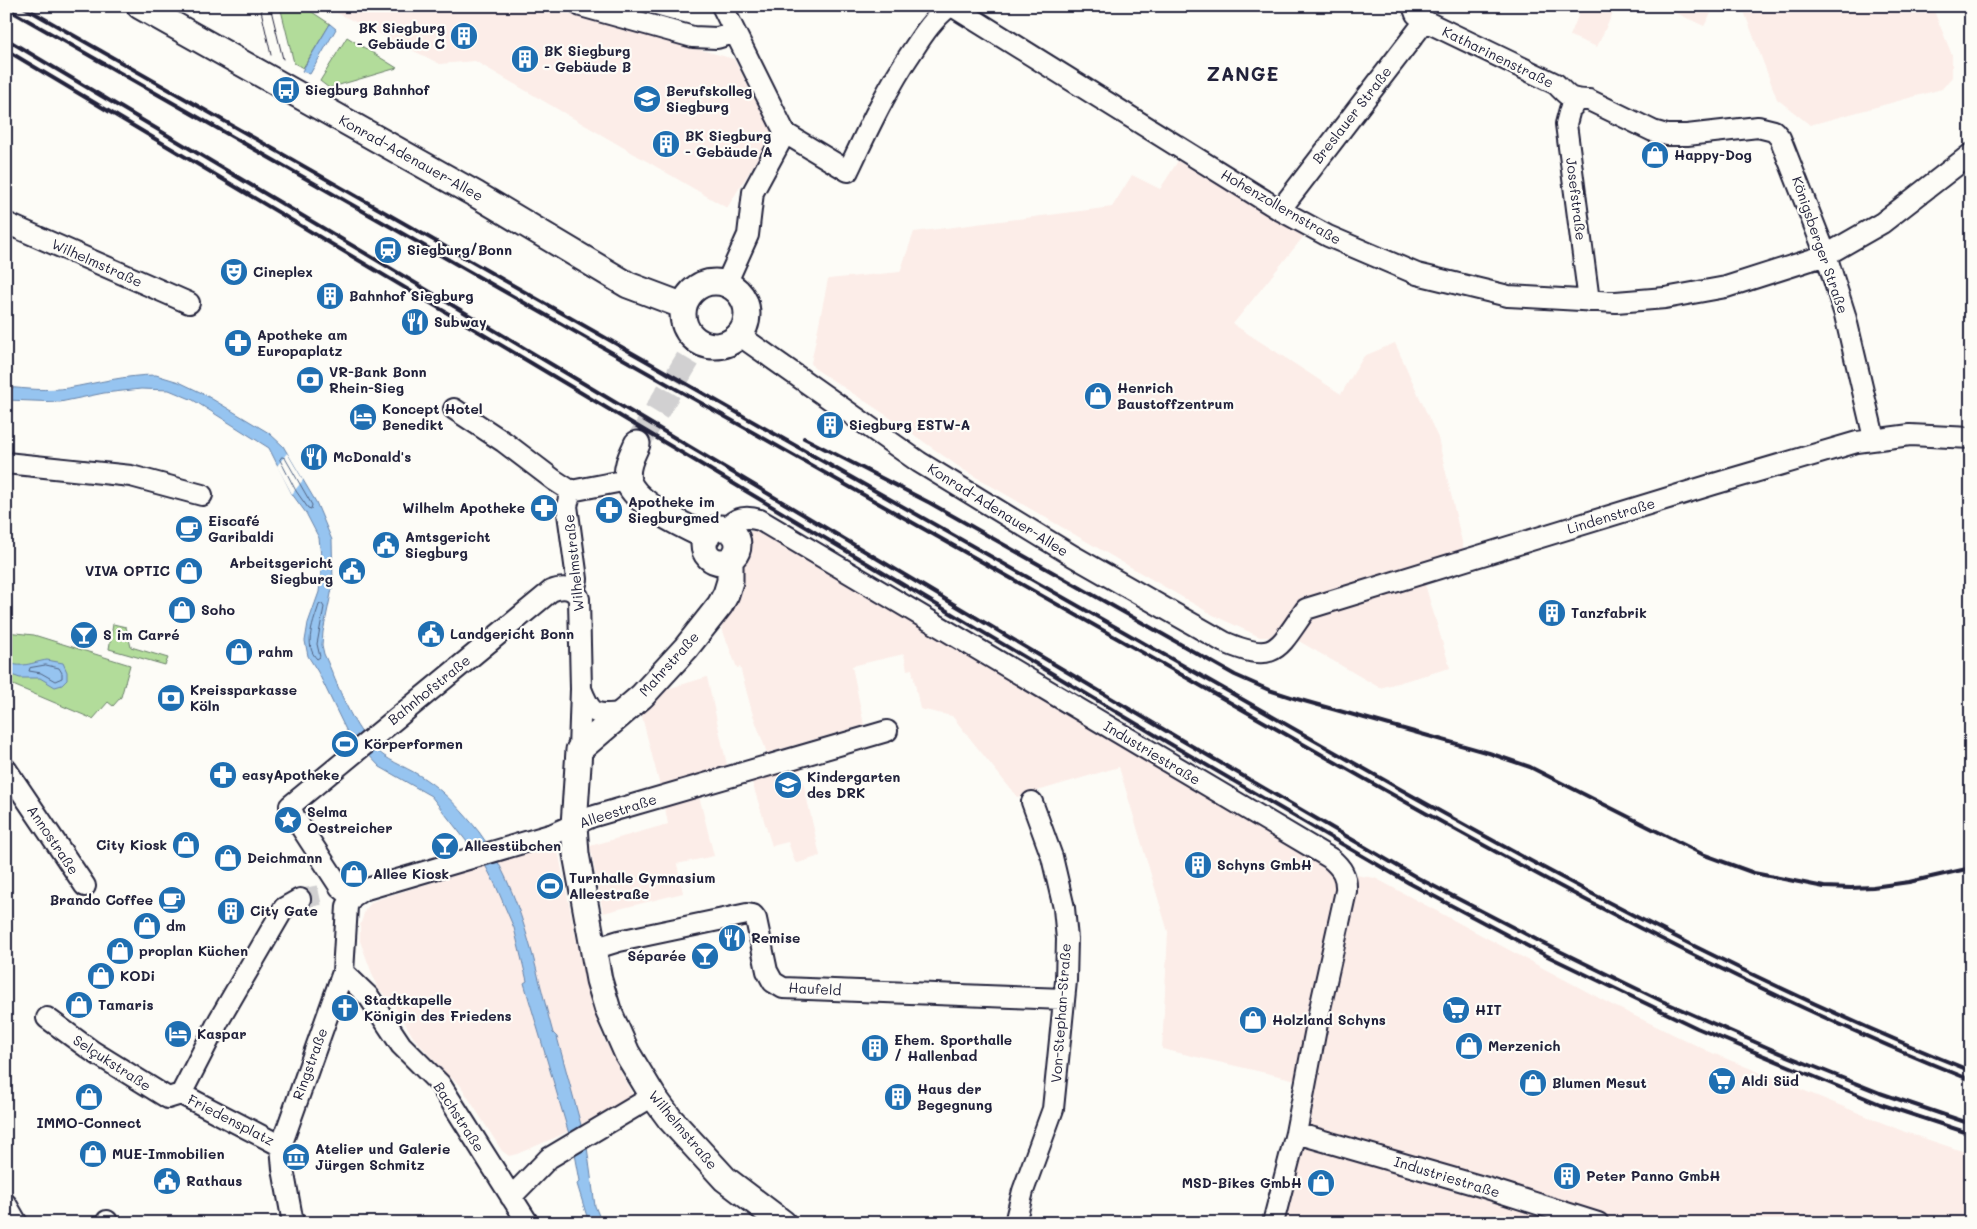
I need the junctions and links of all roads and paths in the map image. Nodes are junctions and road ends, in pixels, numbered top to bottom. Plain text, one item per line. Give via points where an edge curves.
1 (140, 6) edge
2 (581, 6) edge
3 (722, 6) edge
4 (950, 6) edge
5 (1419, 13) edge
6 (734, 33) junction
7 (1579, 100) junction
8 (1758, 126) joint
9 (785, 133) junction
10 (1971, 154) edge
11 (1280, 210) junction
12 (6, 223) edge
13 (1826, 255) junction
14 (726, 284) junction
15 (1589, 301) junction
16 (189, 303) dead end
17 (684, 306) junction
18 (739, 334) junction
19 (454, 409) dead end
20 (1874, 438) junction
21 (1971, 438) edge
22 (637, 444) tunnel mouth
23 (6, 463) edge
24 (628, 480) junction
25 (571, 491) junction
26 (202, 495) dead end
27 (717, 533) junction
28 (574, 592) junction
29 (1273, 650) joint
30 (581, 689) junction
31 (621, 713) junction
32 (887, 731) dead end
33 (579, 750) junction
34 (6, 769) edge
35 (1032, 802) dead end
36 (574, 825) junction
37 (85, 886) dead end
38 (339, 893) junction
39 (292, 904) dead end
40 (593, 949) junction
41 (343, 972) junction
42 (1064, 999) junction
43 (47, 1018) dead end
44 (181, 1094) junction
45 (653, 1096) junction
46 (1296, 1133) junction
47 (281, 1146) junction
48 (511, 1197) junction
49 (6, 1204) edge
50 (17, 1223) edge
51 (293, 1223) edge
52 (528, 1223) edge
53 (783, 1223) edge
54 (1016, 1223) edge
55 (1273, 1223) edge
56 (1598, 1223) edge

1 - 17 main road, Konrad-Adenauer-Allee via 628,285
2 - 6 street via 693,37 717,38
3 - 6 street
4 - 9 street via 936,18 897,74 848,171
4 - 11 street, Hohenzollernstraße
5 - 7 street, Katharinenstraße via 1556,84 1566,96
5 - 11 street, Breslauer Straße
6 - 9 street
7 - 8 street, Katharinenstraße via 1589,100 1667,135
7 - 15 street, Josefstraße via 1570,109 1566,124
8 - 13 street, Königsberger Straße via 1774,131 1780,138
9 - 14 street via 753,192 748,236
10 - 13 street, Hohenzollernstraße via 1882,223
11 - 15 street, Hohenzollernstraße via 1328,236 1417,274 1508,296
12 - 16 street, Wilhelmstraße
13 - 15 street, Hohenzollernstraße via 1758,278 1691,294 1616,302
13 - 20 street, Königsberger Straße via 1845,315
14 - 17 main road via 705,283 692,292
14 - 18 main road via 742,296 746,306 747,316
17 - 18 main road via 685,325 694,347 724,344
18 - 29 street, Konrad-Adenauer-Allee via 919,462 1072,556 1224,642 1246,652
19 - 25 street
20 - 21 street, Lindenstraße via 1910,435
20 - 29 street, Lindenstraße via 1306,609 1282,644
22 - 24 main road via 629,463
23 - 26 street via 131,476
24 - 25 street
24 - 27 main road via 639,497 655,509
25 - 28 street, Wilhelmstraße via 568,506 577,579
27 - 31 main road, Mahrstraße via 704,546 708,556 718,562 728,560 731,570 720,605 686,648 642,696
27 - 46 street, Industriestraße via 745,517 760,520 1340,866 1346,879 1346,891
28 - 30 street, Wilhelmstraße via 579,599
28 - 38 street, Bahnhofstraße via 566,588 551,591 290,806
30 - 31 street, Wilhelmstraße via 592,711 601,715
30 - 33 street, Wilhelmstraße
31 - 33 main road, Mahrstraße
32 - 36 street, Alleestraße via 591,816
33 - 36 main road, Wilhelmstraße
34 - 37 street, Annostraße
35 - 42 street, Von-Stephan-Straße via 1052,857 1064,908
36 - 38 street, Alleestraße via 363,890
36 - 40 main road, Wilhelmstraße via 578,868
38 - 41 street, Ringstraße via 347,906
39 - 44 street via 219,1020
40 - 42 street, Haufeld via 753,914 767,972 773,982 783,988
40 - 45 main road, Wilhelmstraße via 608,1010 627,1053
41 - 47 street, Ringstraße
41 - 48 street, Bachstraße via 369,997 401,1045 440,1084
42 - 54 street, Von-Stephan-Straße via 1053,1109 1023,1191
43 - 44 street, Selçukstraße via 92,1051 168,1098
44 - 47 street, Friedensplatz
45 - 48 street via 549,1158
45 - 53 main road, Wilhelmstraße via 724,1179
46 - 55 street, Industriestraße
46 - 56 street, Industriestraße
47 - 51 street, Ringstraße
48 - 52 street, Bachstraße
49 - 50 street

